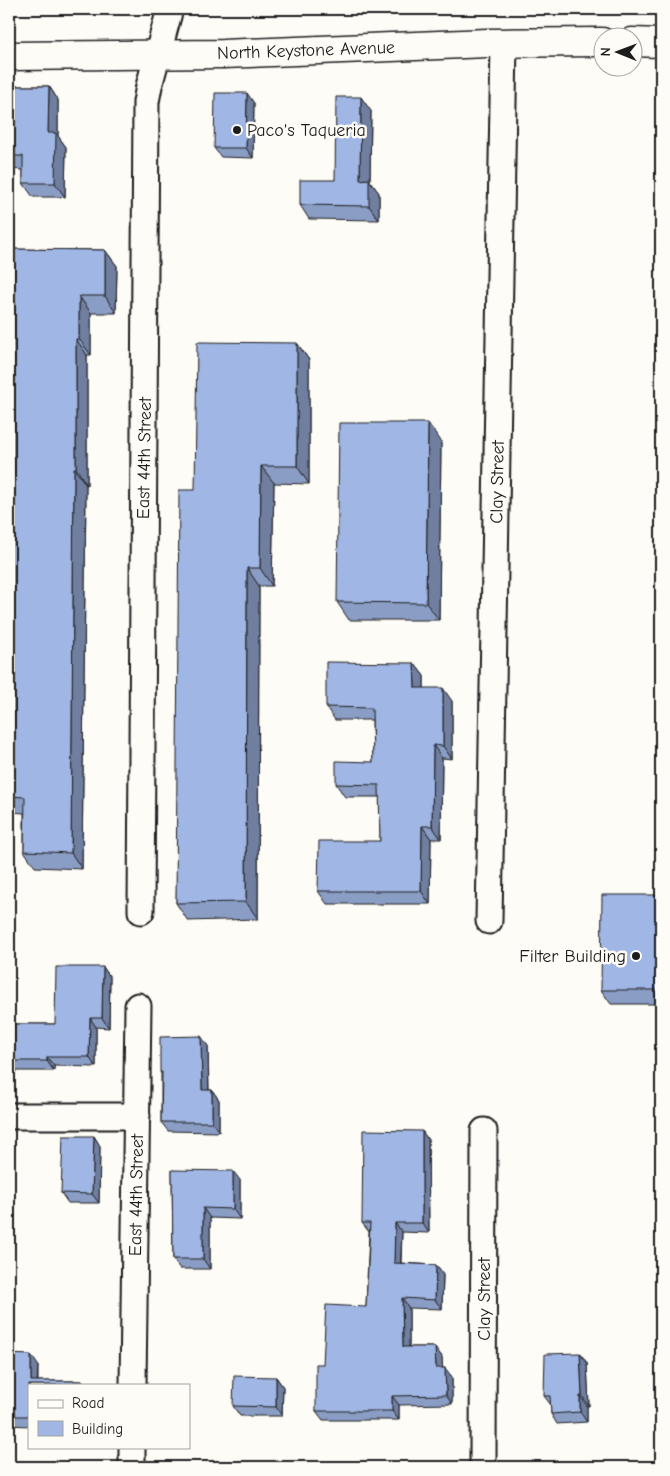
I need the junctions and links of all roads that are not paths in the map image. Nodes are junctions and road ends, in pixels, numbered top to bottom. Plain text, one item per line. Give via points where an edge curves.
1 (170, 9) edge
2 (592, 42) edge
3 (642, 42) edge
4 (504, 43) junction
5 (661, 43) edge
6 (158, 54) junction
7 (9, 56) edge
8 (141, 911) dead end
9 (490, 921) dead end
10 (138, 1006) dead end
11 (9, 1116) edge
12 (137, 1116) junction
13 (484, 1130) dead end
14 (133, 1384) edge
15 (132, 1448) edge
16 (132, 1467) edge
17 (483, 1467) edge

1 - 6 street, East 44th Street
2 - 4 main road, North Keystone Avenue
3 - 5 main road
4 - 6 main road, North Keystone Avenue
4 - 9 street, Clay Street
6 - 7 main road, North Keystone Avenue
6 - 8 street, East 44th Street via 146,102
10 - 12 street, East 44th Street
11 - 12 street
12 - 14 street, East 44th Street
13 - 17 street, Clay Street
15 - 16 street

